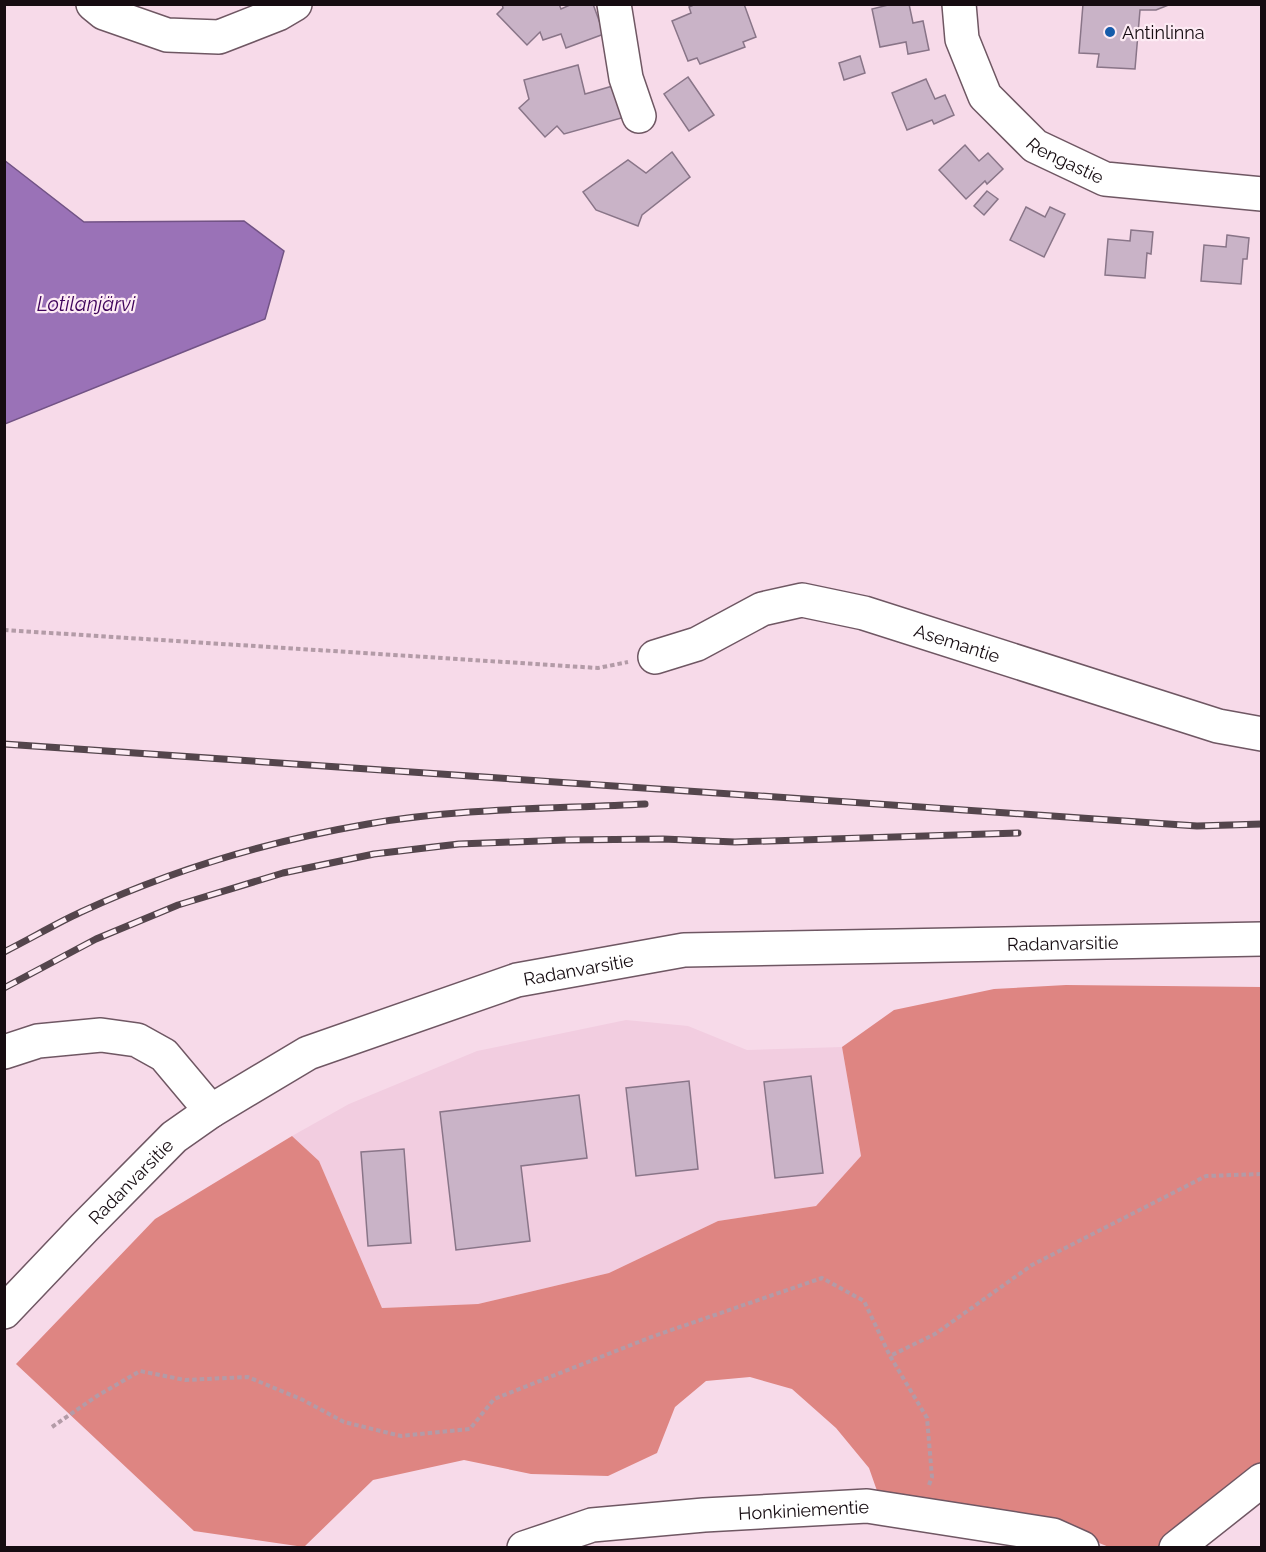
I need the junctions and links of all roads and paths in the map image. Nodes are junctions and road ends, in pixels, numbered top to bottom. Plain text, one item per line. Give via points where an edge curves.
1 (93, 4) edge
2 (296, 4) edge
3 (614, 4) edge
4 (959, 4) edge
5 (639, 116) dead end
6 (1262, 194) edge
7 (4, 630) edge
8 (655, 657) joint
9 (1262, 734) edge
10 (1262, 939) edge
11 (4, 1052) edge
12 (211, 1111) junction
13 (1262, 1174) edge
14 (4, 1312) edge
15 (890, 1356) junction
16 (52, 1427) dead end
17 (1262, 1480) edge
18 (920, 1515) junction
19 (524, 1548) edge
20 (1082, 1548) edge
21 (1176, 1548) edge

1 - 2 street via 104,13 167,35 219,37
3 - 5 street via 626,78
4 - 6 street, Rengastie via 962,39 985,96 1035,146 1105,179
7 - 8 path via 598,668
8 - 9 street, Asemantie via 697,644 762,609 802,600 864,613 1218,726
10 - 12 street, Radanvarsitie via 684,950 517,980 308,1053
11 - 12 street via 38,1041 100,1035 137,1041 164,1055
12 - 14 street, Radanvarsitie via 174,1137
13 - 15 path via 1206,1176 1032,1264 935,1334
15 - 16 path via 864,1301 822,1278 654,1336 494,1399 470,1429 401,1436 345,1422 248,1377 185,1380 140,1371
15 - 18 path via 927,1418 932,1477
17 - 21 street
18 - 19 street, Honkiniementie via 867,1506 704,1515 592,1525
18 - 20 street, Honkiniementie via 1053,1535

